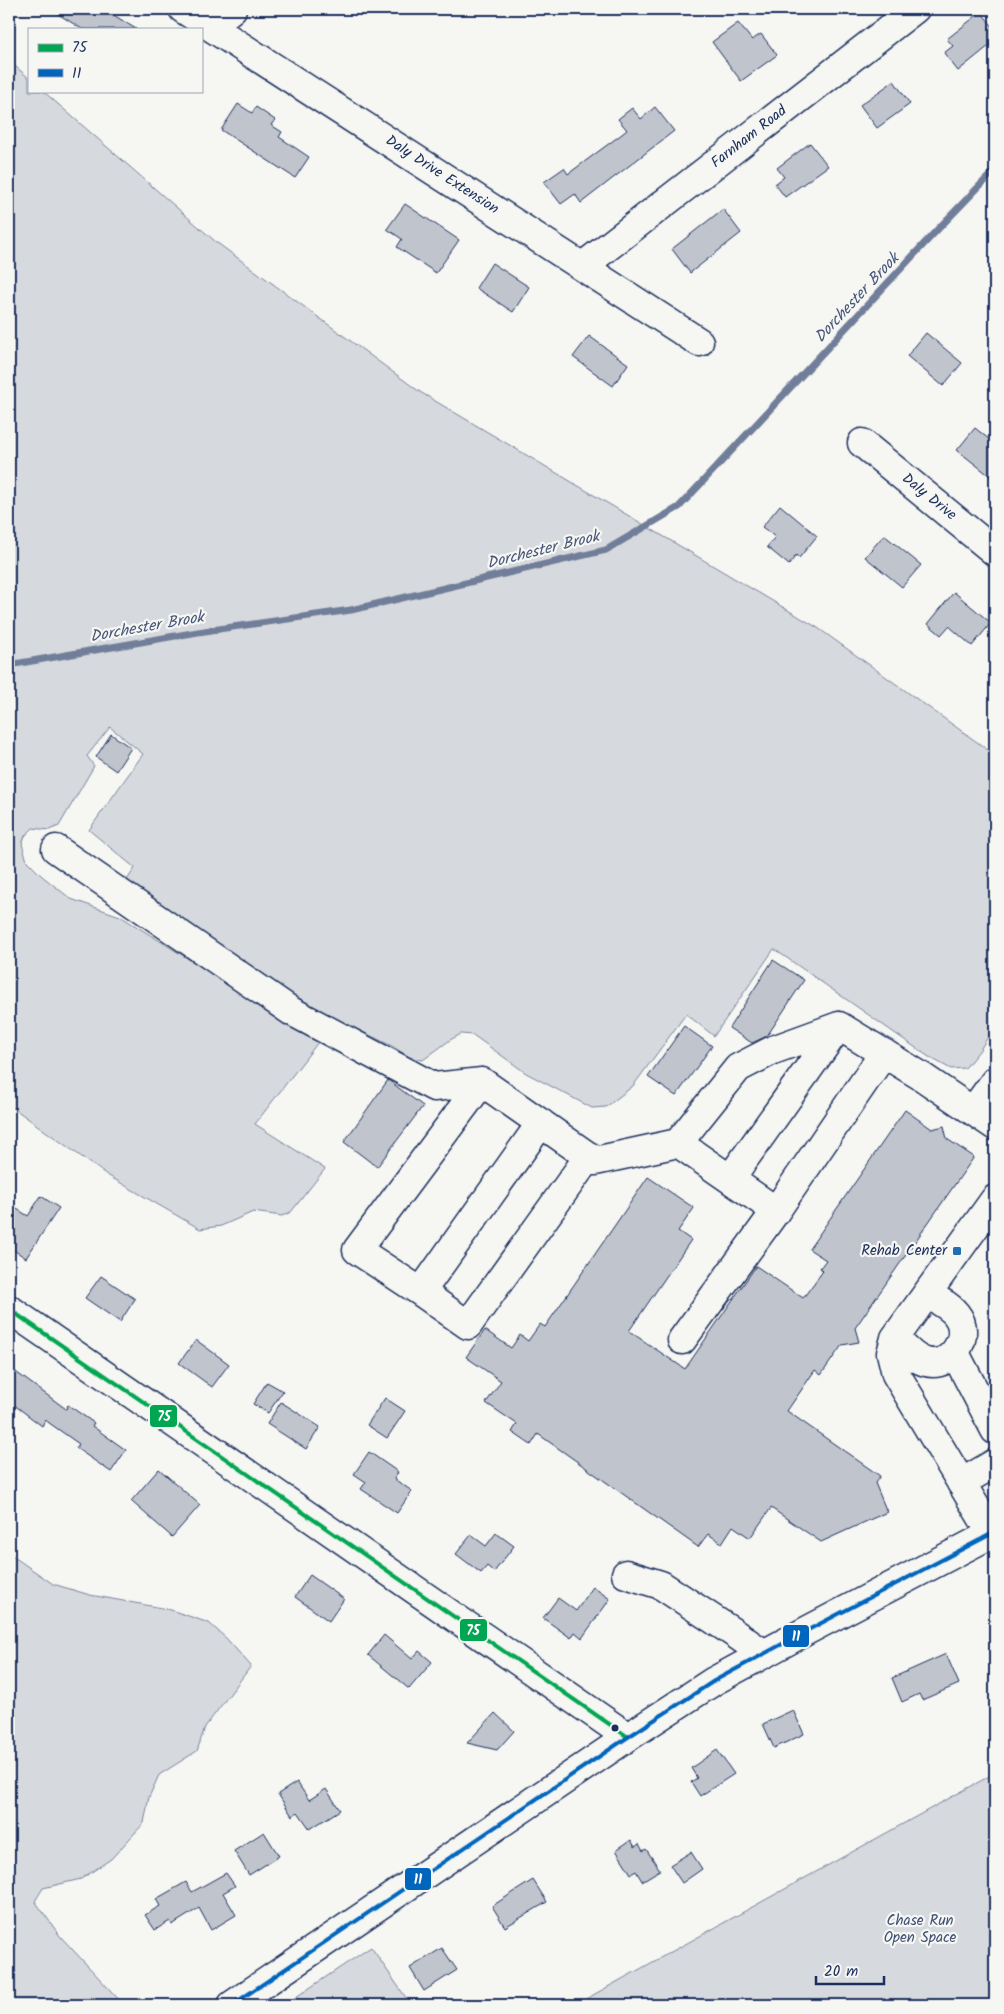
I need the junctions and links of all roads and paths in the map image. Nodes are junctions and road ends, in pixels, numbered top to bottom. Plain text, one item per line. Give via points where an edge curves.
1 (183, 9) edge
2 (232, 9) edge
3 (915, 9) edge
4 (210, 26) junction
5 (583, 266) junction
6 (699, 342) dead end
7 (862, 443) dead end
8 (995, 552) edge
9 (56, 849) dead end
10 (839, 1026) junction
11 (884, 1053) junction
12 (995, 1081) edge
13 (482, 1082) junction
14 (984, 1118) edge
15 (542, 1123) junction
16 (678, 1143) junction
17 (589, 1156) junction
18 (730, 1179) junction
19 (995, 1200) edge
20 (776, 1211) junction
21 (421, 1292) junction
22 (927, 1294) junction
23 (9, 1308) edge
24 (895, 1338) junction
25 (682, 1340) dead end
26 (955, 1353) junction
27 (995, 1430) edge
28 (995, 1463) edge
29 (961, 1483) junction
30 (993, 1533) edge
31 (626, 1574) dead end
32 (764, 1654) junction
33 (628, 1737) junction
34 (232, 2005) edge

1 - 4 street, Daly Drive Extension
2 - 4 street
3 - 5 street, Farnham Road
4 - 5 street, Daly Drive Extension
5 - 6 street, Daly Drive Extension
7 - 8 street, Daly Drive
9 - 13 street via 291,1010 434,1087
10 - 11 street
10 - 16 street via 773,1050 738,1068
10 - 18 street
11 - 14 street
11 - 20 street
12 - 14 street
13 - 15 street
13 - 21 street via 357,1250
15 - 17 street
15 - 21 street
16 - 17 street via 596,1161
16 - 18 street
17 - 21 street via 468,1325
18 - 20 street
19 - 22 street
20 - 25 street
22 - 24 street
22 - 26 street via 949,1307 961,1324 960,1344
23 - 33 street
24 - 26 street via 916,1358 926,1362 946,1360
24 - 29 street via 892,1354 896,1374
26 - 27 street
28 - 29 street
29 - 30 street
30 - 32 street
31 - 32 street via 660,1585
32 - 33 street
33 - 34 street

